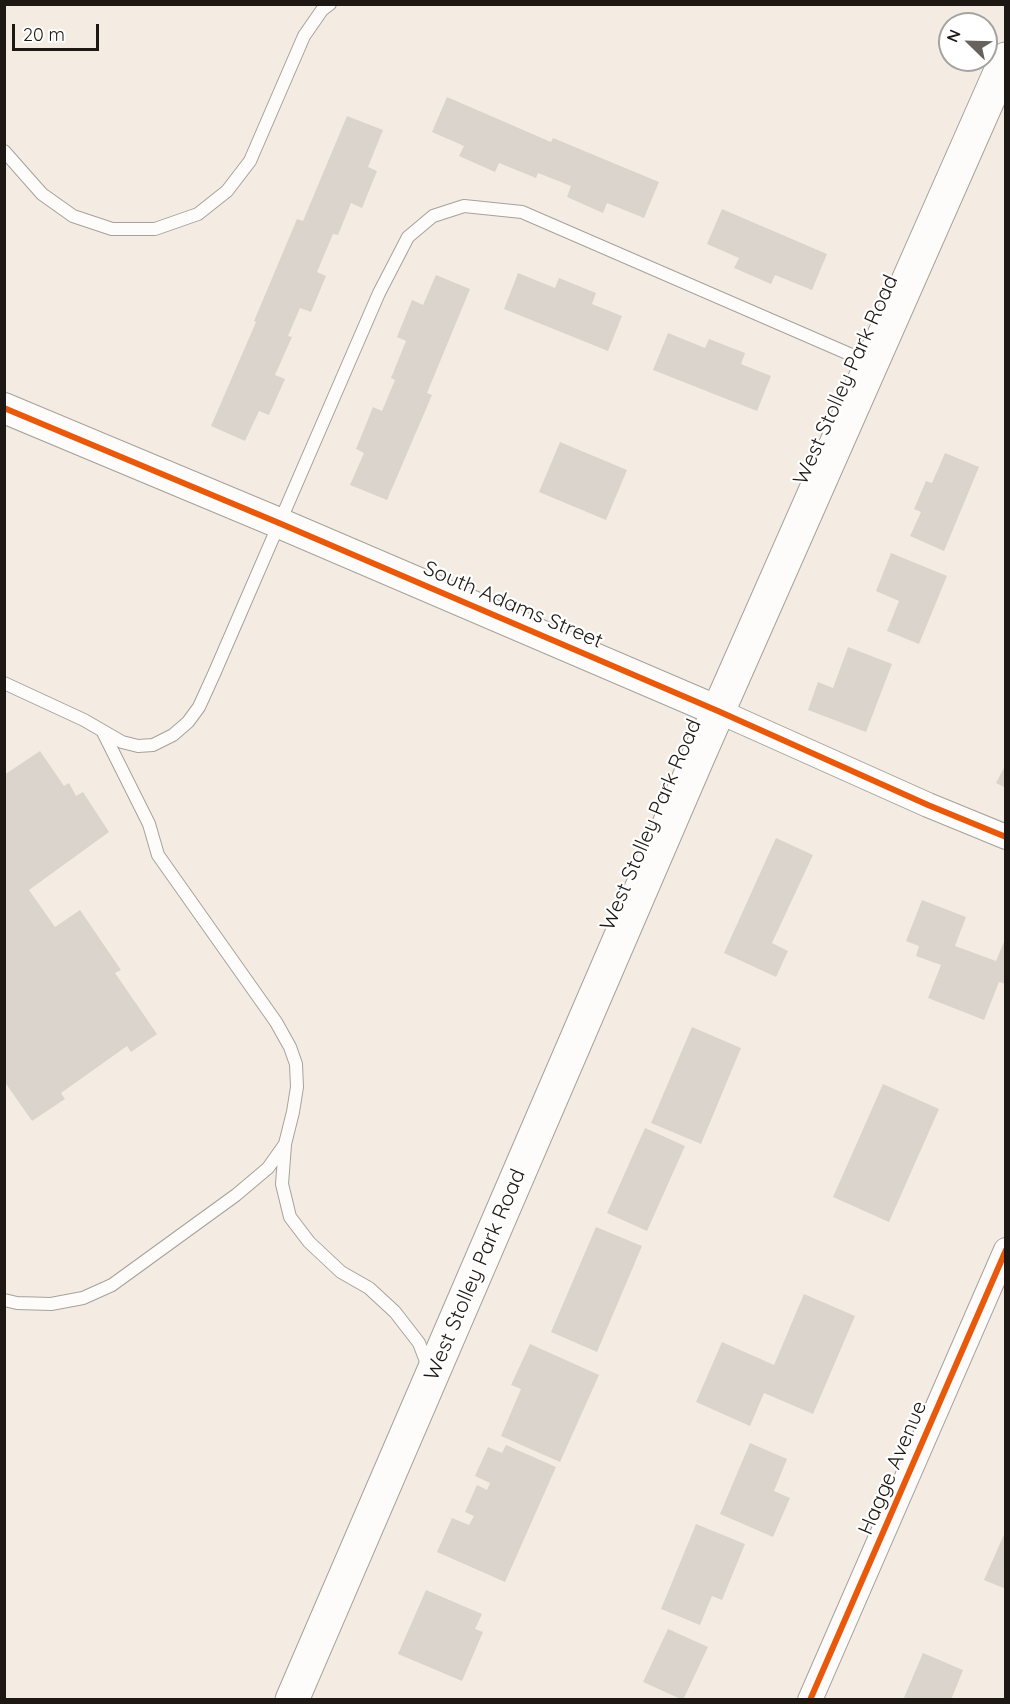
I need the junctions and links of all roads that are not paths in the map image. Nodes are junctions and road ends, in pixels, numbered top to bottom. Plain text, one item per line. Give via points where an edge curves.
1 (330, 4) edge
2 (1005, 59) edge
3 (4, 152) edge
4 (871, 363) junction
5 (4, 408) edge
6 (279, 523) junction
7 (4, 683) edge
8 (718, 711) junction
9 (102, 731) junction
10 (1005, 837) edge
11 (285, 1144) junction
12 (1005, 1250) edge
13 (4, 1300) edge
14 (432, 1375) junction
15 (292, 1700) edge
16 (810, 1700) edge

1 - 3 lane via 304,36 250,161 227,191 198,214 155,229 112,230 73,216 42,194
2 - 4 main road, West Stolley Park Road
4 - 6 lane via 522,212 464,206 433,216 408,237 379,293
4 - 8 main road, West Stolley Park Road
5 - 6 street, South Adams Street
6 - 8 street, South Adams Street
6 - 9 lane via 209,685 188,722 153,745 122,742
7 - 9 lane
8 - 10 street, South Adams Street
8 - 14 main road, West Stolley Park Road
9 - 11 lane via 149,824 158,855 290,1047 297,1087
11 - 13 lane via 268,1168 236,1195 112,1285 83,1298 51,1304
11 - 14 lane via 282,1184 290,1217 309,1242 341,1272 369,1288 395,1312 418,1343
12 - 16 street, Hagge Avenue
14 - 15 main road, West Stolley Park Road

